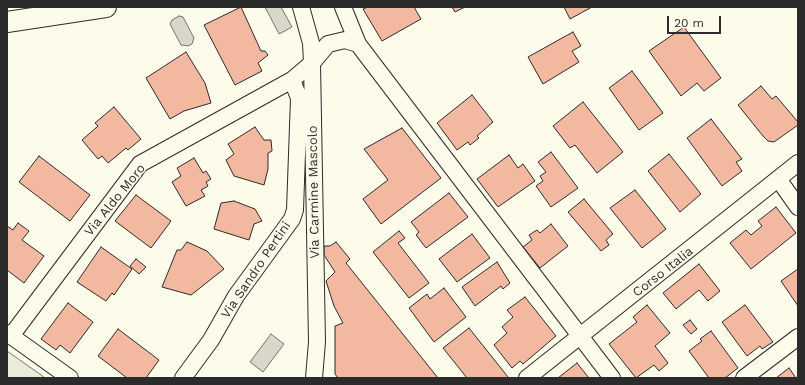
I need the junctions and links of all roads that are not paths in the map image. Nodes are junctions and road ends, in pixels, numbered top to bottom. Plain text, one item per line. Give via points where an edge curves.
1 (106, 7) edge
2 (301, 7) edge
3 (343, 7) edge
4 (7, 22) edge
5 (358, 44) junction
6 (312, 63) junction
7 (292, 80) junction
8 (798, 163) edge
9 (779, 180) junction
10 (798, 207) edge
11 (9, 335) edge
12 (581, 337) junction
13 (798, 337) edge
14 (70, 378) edge
15 (183, 378) edge
16 (314, 378) edge
17 (527, 378) edge
18 (612, 378) edge
19 (744, 378) edge

1 - 4 street
2 - 6 street, Via Carmine Mascolo via 311,43
3 - 5 street
5 - 6 street, Via Aldo Moro via 345,40 328,44
5 - 12 street
6 - 7 street, Via Aldo Moro
6 - 16 street, Via Carmine Mascolo via 317,342
7 - 11 street, Via Aldo Moro via 140,164
7 - 15 street, Via Sandro Pertini via 299,98 295,210 292,219 236,296 211,340
8 - 9 street, Corso Italia
9 - 10 street
9 - 12 street, Corso Italia
11 - 14 street
12 - 17 street, Corso Italia
12 - 18 street
13 - 19 street

